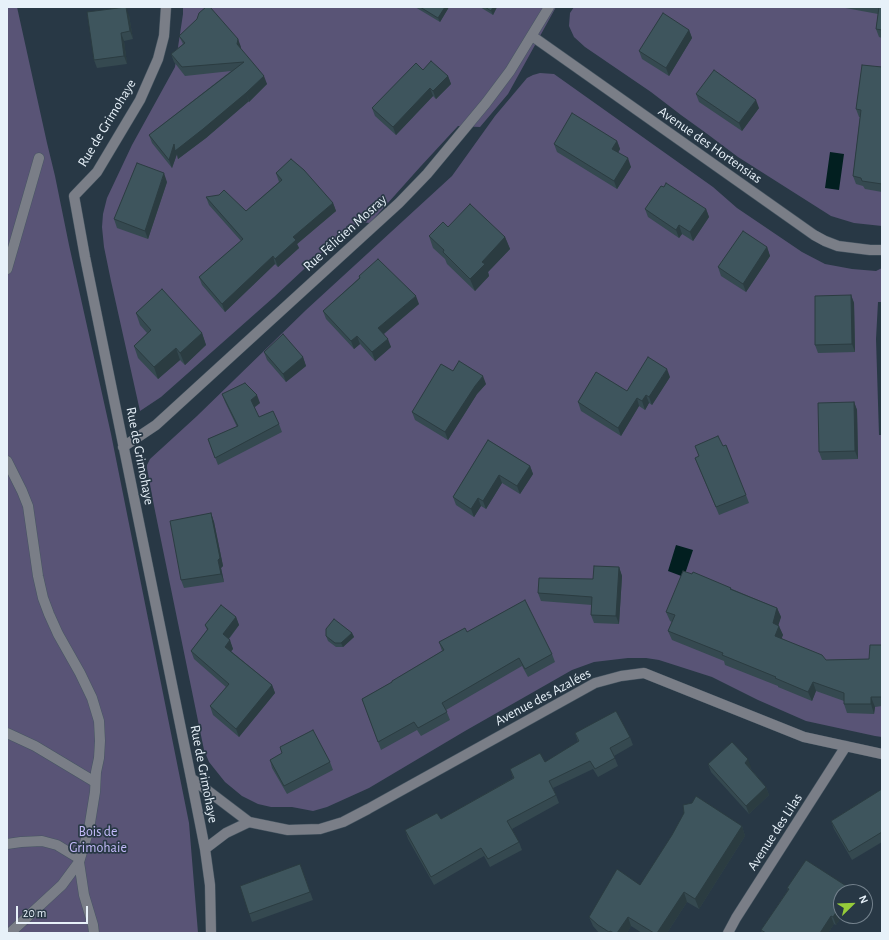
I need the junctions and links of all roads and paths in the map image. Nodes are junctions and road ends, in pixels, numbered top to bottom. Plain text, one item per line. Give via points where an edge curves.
1 (166, 7) edge
2 (549, 7) edge
3 (532, 36) junction
4 (39, 158) dead end
5 (882, 250) edge
6 (7, 269) edge
7 (124, 447) junction
8 (7, 462) edge
9 (7, 733) edge
10 (846, 746) junction
11 (882, 754) edge
12 (191, 778) junction
13 (95, 782) junction
14 (249, 822) junction
15 (7, 844) edge
16 (204, 848) junction
17 (79, 860) junction
18 (10, 933) edge
19 (94, 933) edge
20 (212, 933) edge
21 (728, 933) edge

1 - 7 street, Rue de Grimohaye via 164,36 158,59 140,100 96,172 74,196
2 - 3 street, Rue Félicien Mosray
3 - 5 street, Avenue des Hortensias via 814,235 838,246
3 - 7 street, Rue Félicien Mosray via 486,103 427,174 399,203 156,425
4 - 6 street
7 - 12 street, Rue de Grimohaye
8 - 13 street via 28,506 43,598 58,634 92,698 99,721 99,758
9 - 13 street via 35,746
10 - 11 street, Avenue des Azalées
10 - 14 street, Avenue des Azalées via 804,737 644,673 620,676 595,683 344,822 320,829 288,830
10 - 21 street, Avenue des Lilas
12 - 14 street, Avenue des Azalées
12 - 16 street, Rue de Grimohaye
13 - 17 street via 89,829
14 - 16 street
15 - 17 street via 42,841 57,845
16 - 20 street, Rue de Grimohaye via 210,885
17 - 18 street via 62,885
17 - 19 street via 84,895

